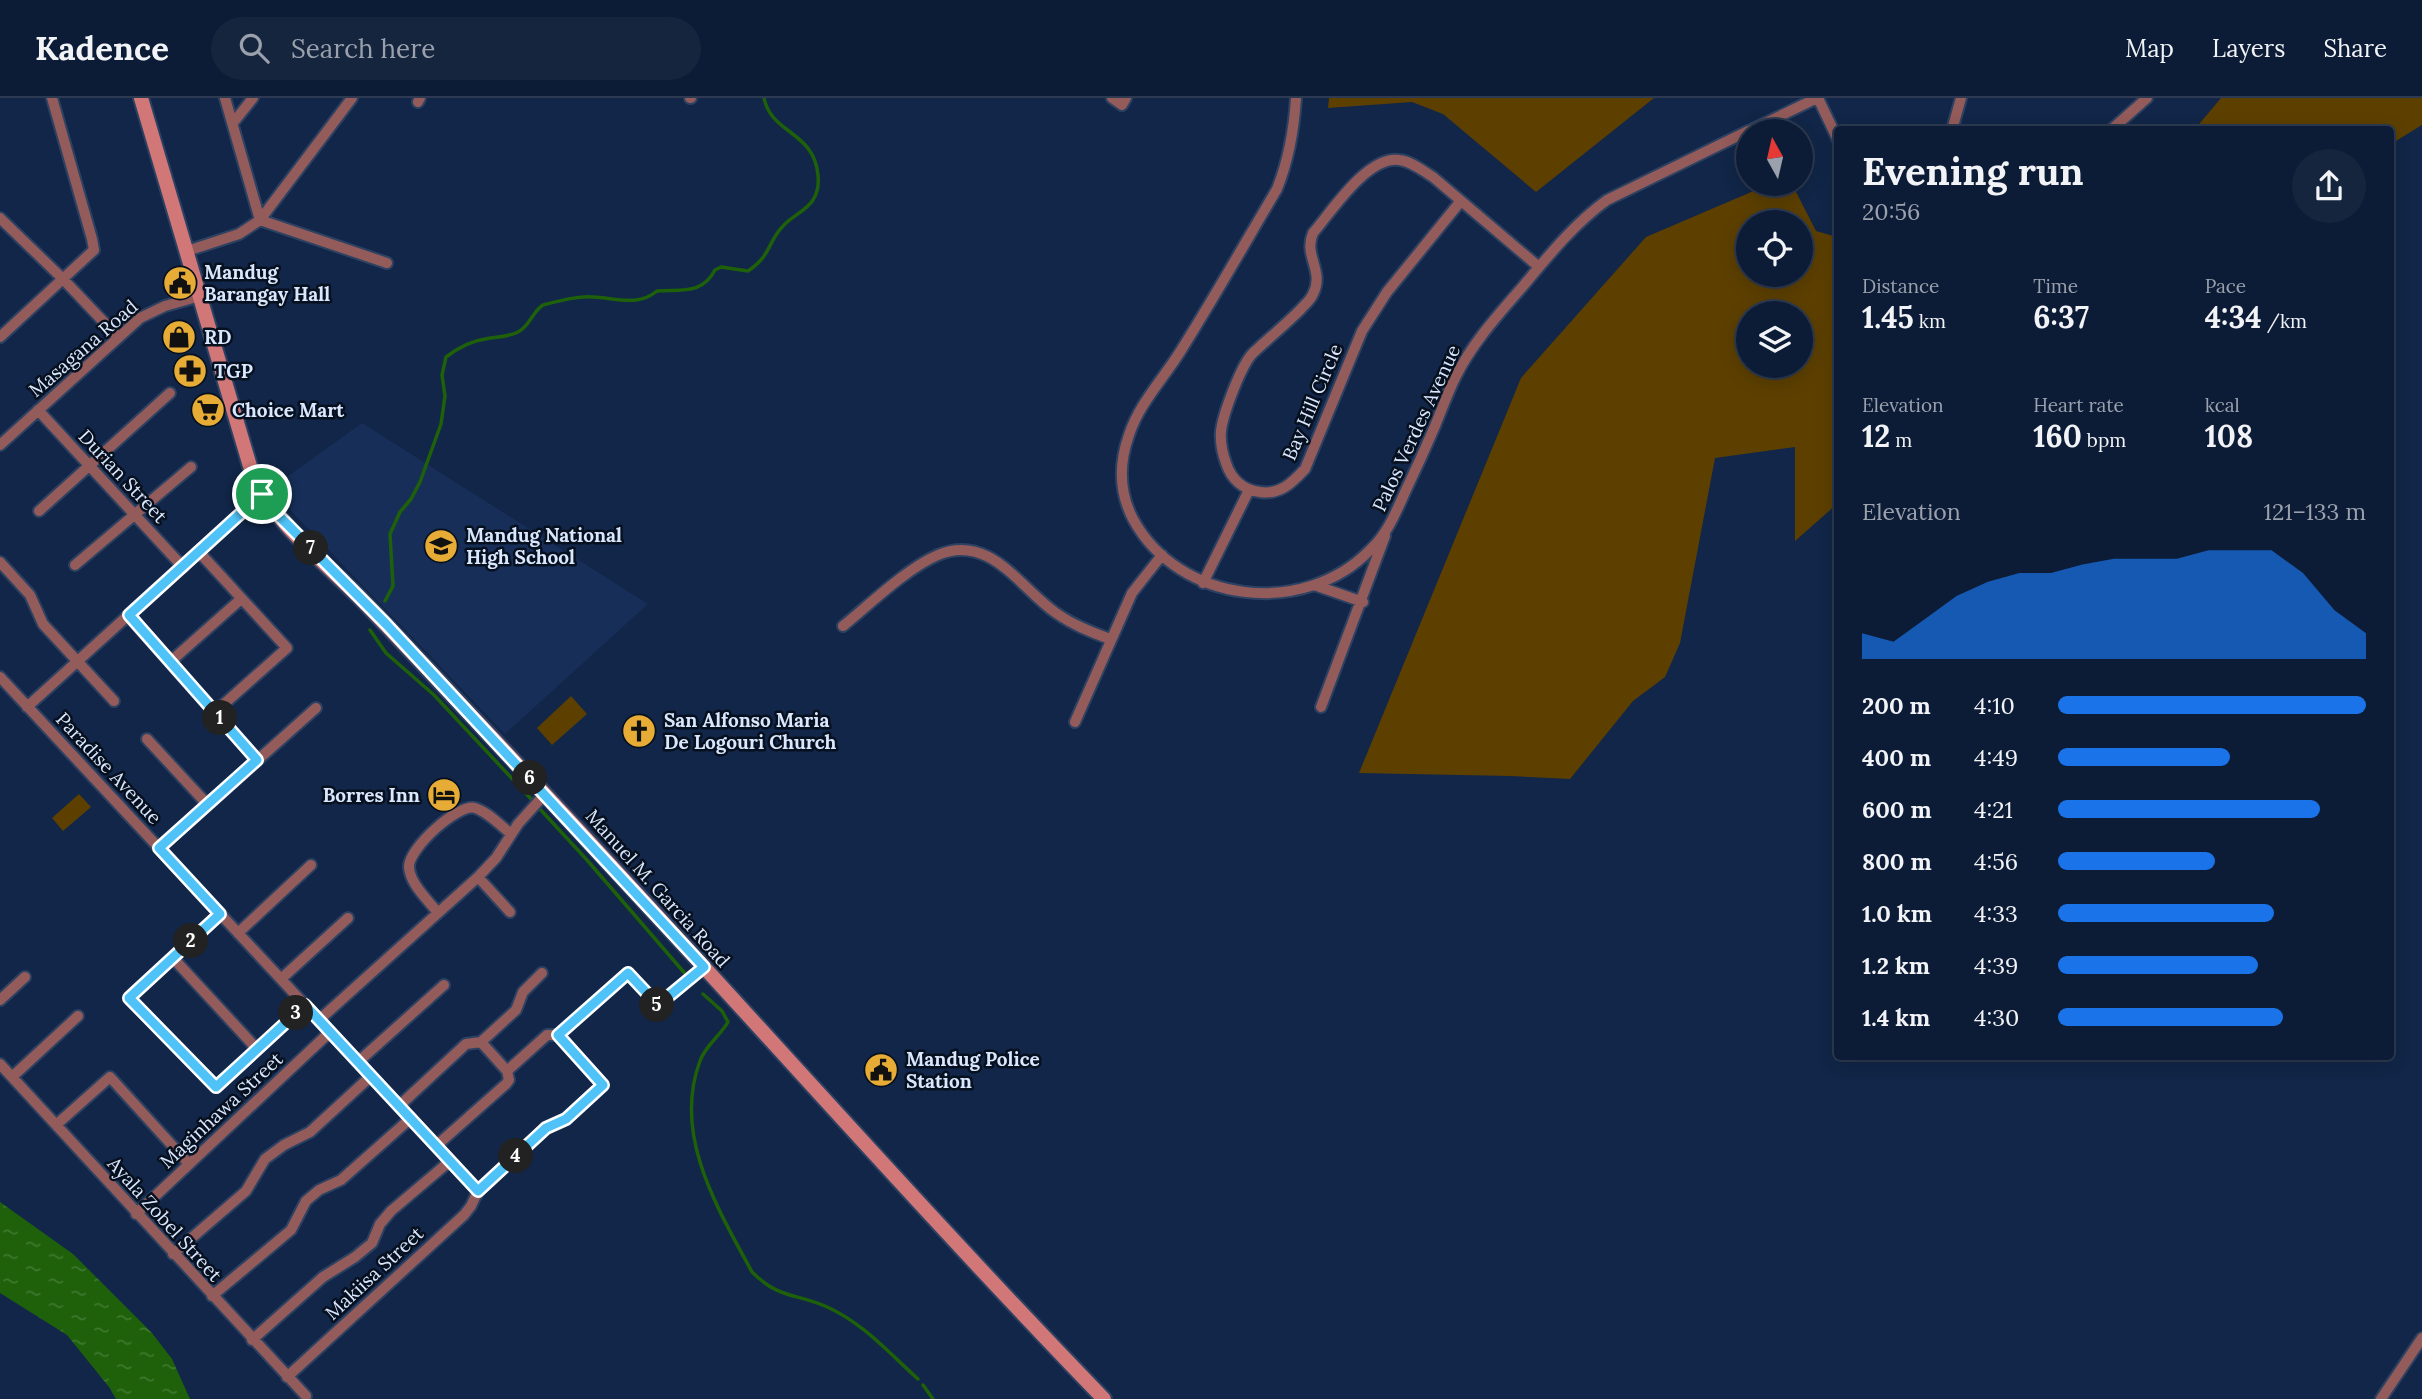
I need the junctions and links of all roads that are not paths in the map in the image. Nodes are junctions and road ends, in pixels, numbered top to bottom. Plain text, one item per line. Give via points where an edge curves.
1 (52, 98) edge
2 (141, 98) edge
3 (225, 98) edge
4 (253, 98) edge
5 (352, 98) edge
6 (1112, 98) edge
7 (1296, 98) edge
8 (1818, 98) edge
9 (1961, 98) edge
10 (2147, 98) edge
11 (1124, 102) edge
12 (1773, 119) edge
13 (233, 123) junction
14 (1953, 126) edge
15 (2116, 126) edge
16 (1834, 132) edge
17 (1736, 137) edge
18 (1460, 202) junction
19 (0, 218) edge
20 (260, 220) junction
21 (187, 251) junction
22 (387, 263) dead end
23 (1539, 267) junction
24 (63, 279) junction
25 (201, 296) junction
26 (0, 337) edge
27 (118, 337) junction
28 (170, 393) dead end
29 (38, 410) junction
30 (0, 445) edge
31 (90, 466) junction
32 (191, 467) dead end
33 (1248, 490) junction
34 (262, 494) junction
35 (39, 511) dead end
36 (135, 515) junction
37 (1388, 530) junction
38 (199, 552) junction
39 (1162, 555) junction
40 (0, 562) edge
41 (75, 565) dead end
42 (183, 567) junction
43 (1203, 583) junction
44 (1317, 586) junction
45 (242, 599) junction
46 (1363, 602) junction
47 (129, 615) junction
48 (843, 626) dead end
49 (1110, 639) junction
50 (78, 662) junction
51 (170, 662) junction
52 (0, 677) edge
53 (114, 701) dead end
54 (27, 707) junction
55 (1321, 707) dead end
56 (316, 708) dead end
57 (215, 712) junction
58 (1075, 722) dead end
59 (147, 738) dead end
60 (257, 760) junction
61 (545, 794) junction
62 (207, 804) junction
63 (511, 834) junction
64 (159, 848) junction
65 (311, 865) dead end
66 (478, 877) junction
67 (510, 912) dead end
68 (438, 913) junction
69 (220, 914) junction
70 (348, 918) dead end
71 (238, 933) junction
72 (173, 958) junction
73 (704, 967) junction
74 (542, 973) dead end
75 (25, 977) dead end
76 (281, 979) junction
77 (444, 985) dead end
78 (0, 1000) edge
79 (305, 1005) junction
80 (78, 1016) dead end
81 (319, 1020) junction
82 (330, 1032) junction
83 (558, 1035) junction
84 (481, 1042) junction
85 (257, 1049) junction
86 (359, 1062) junction
87 (0, 1064) edge
88 (507, 1071) junction
89 (372, 1076) junction
90 (12, 1077) junction
91 (399, 1106) junction
92 (411, 1118) junction
93 (56, 1125) junction
94 (436, 1146) junction
95 (450, 1160) junction
96 (189, 1164) junction
97 (478, 1191) junction
98 (136, 1214) junction
99 (173, 1254) junction
100 (212, 1296) junction
101 (252, 1339) junction
102 (2422, 1339) edge
103 (287, 1377) junction
104 (306, 1396) dead end
105 (1104, 1399) edge
106 (2381, 1399) edge

1 - 24 street via 94,246
2 - 21 main road, Manuel M. Garcia Road
3 - 13 street
4 - 13 street
5 - 20 street
6 - 11 street
7 - 39 street, Palos Verdes Avenue via 1288,161 1277,189 1129,433 1123,456 1123,492 1138,527
8 - 12 street, Palos Verdes Avenue
8 - 16 street
9 - 14 street
10 - 15 street
13 - 20 street
17 - 23 street, Palos Verdes Avenue via 1607,200 1588,213
18 - 23 street
18 - 33 street, Bay Hill Circle via 1387,292 1362,331 1305,469 1278,491
18 - 33 street via 1433,177 1398,159 1375,165 1362,176 1313,233 1309,242 1316,289 1245,363 1222,428 1227,466
19 - 24 street
20 - 21 street via 239,234
20 - 22 street
21 - 25 main road, Manuel M. Garcia Road
23 - 37 street, Palos Verdes Avenue via 1471,349
24 - 26 street
24 - 27 street
25 - 27 street, Masagana Road via 152,311
25 - 34 main road, Manuel M. Garcia Road
27 - 29 street, Masagana Road
28 - 31 street
29 - 30 street, Masagana Road
29 - 31 street, Durian Street
31 - 35 street
31 - 36 street, Durian Street
32 - 36 street
33 - 43 street
34 - 38 street
34 - 61 main road, Manuel M. Garcia Road
36 - 41 street
36 - 42 street, Durian Street
37 - 44 street, Palos Verdes Avenue via 1370,551
37 - 46 street
38 - 42 street
38 - 45 street
39 - 43 street, Palos Verdes Avenue
39 - 49 street via 1132,593
40 - 50 street via 30,595 43,624
42 - 47 street
43 - 44 street, Palos Verdes Avenue via 1261,593
44 - 46 street
45 - 51 street
45 - 57 street via 287,648
46 - 55 street
47 - 50 street
47 - 51 street
48 - 49 street via 915,569 955,550 992,557 1056,613
49 - 58 street
50 - 53 street
50 - 54 street
51 - 57 street
52 - 54 street, Paradise Avenue
54 - 64 street, Paradise Avenue
56 - 60 street
57 - 60 street
59 - 62 street
60 - 62 street
61 - 63 street
61 - 73 main road, Manuel M. Garcia Road
62 - 64 street
63 - 66 street
63 - 68 street via 469,807 422,842 412,855 410,871
64 - 69 street, Paradise Avenue
65 - 71 street
66 - 67 street
66 - 68 street
68 - 81 street
69 - 71 street, Paradise Avenue
69 - 72 street
70 - 76 street
71 - 76 street, Paradise Avenue
72 - 85 street
72 - 85 street via 129,998 216,1087
73 - 83 street via 658,1005 628,973
73 - 105 main road, Manuel M. Garcia Road
74 - 84 street via 523,992 516,1010
75 - 78 street
76 - 79 street, Paradise Avenue
77 - 86 street
79 - 81 street, Paradise Avenue
79 - 85 street
80 - 90 street
81 - 82 street, Paradise Avenue
82 - 86 street, Paradise Avenue
82 - 96 street, Maginhawa Street
83 - 88 street via 547,1035
83 - 97 street, Makiisa Street via 603,1085 566,1119 546,1128
84 - 88 street
84 - 91 street via 467,1044
86 - 89 street, Paradise Avenue
87 - 90 street, Ayala Zobel Street
88 - 94 street via 506,1084
89 - 91 street, Paradise Avenue
89 - 99 street via 310,1132 265,1159 246,1191
90 - 93 street, Ayala Zobel Street
91 - 92 street, Paradise Avenue
92 - 94 street, Paradise Avenue
92 - 100 street via 341,1180 306,1201 291,1230
93 - 96 street via 110,1077
93 - 98 street, Ayala Zobel Street
94 - 95 street, Paradise Avenue
95 - 97 street, Paradise Avenue
95 - 101 street via 387,1216 372,1243 323,1277
96 - 98 street, Maginhawa Street
97 - 103 street, Makiisa Street via 464,1215
98 - 99 street, Ayala Zobel Street
99 - 100 street, Ayala Zobel Street
100 - 101 street, Ayala Zobel Street
101 - 103 street, Ayala Zobel Street
102 - 106 street
103 - 104 street, Ayala Zobel Street

